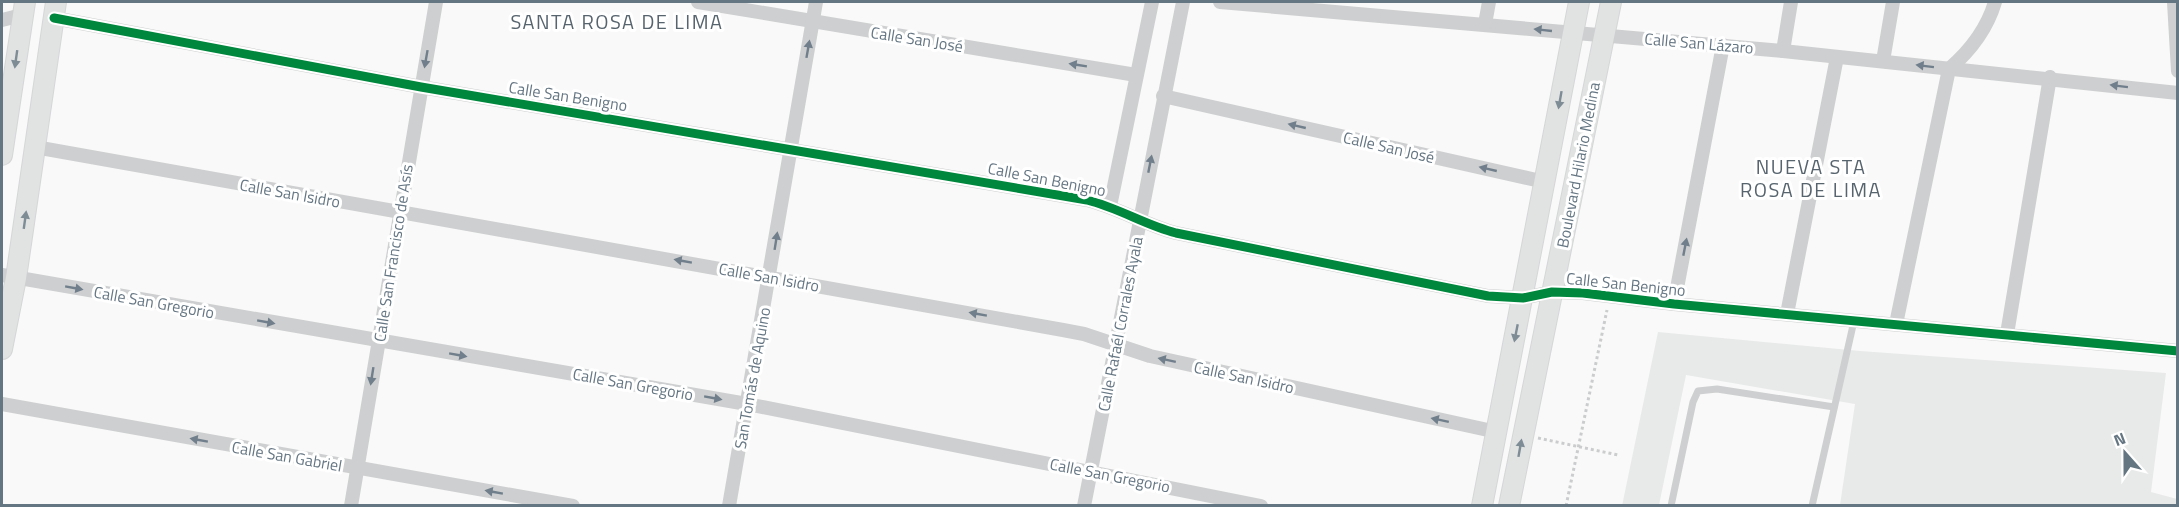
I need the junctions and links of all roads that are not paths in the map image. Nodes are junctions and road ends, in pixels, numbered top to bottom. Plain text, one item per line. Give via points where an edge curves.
1 (436, 2) edge
2 (698, 2) edge
3 (816, 2) edge
4 (1152, 2) edge
5 (1183, 2) edge
6 (1220, 2) edge
7 (1489, 2) edge
8 (1579, 2) edge
9 (1611, 2) edge
10 (1791, 2) edge
11 (1893, 2) edge
12 (1995, 2) edge
13 (2174, 2) edge
14 (1285, 5) edge
15 (23, 8) edge
16 (1384, 8) edge
17 (55, 10) edge
18 (2, 20) edge
19 (813, 22) junction
20 (1485, 24) junction
21 (1572, 33) junction
22 (1604, 35) junction
23 (1723, 45) junction
24 (1783, 51) junction
25 (1837, 57) junction
26 (1883, 61) junction
27 (1949, 69) junction
28 (2178, 71) edge
29 (1136, 75) junction
30 (2049, 77) junction
31 (421, 87) junction
32 (2178, 93) edge
33 (1163, 96) junction
34 (3, 133) edge
35 (35, 147) junction
36 (790, 148) junction
37 (2, 155) edge
38 (1545, 182) junction
39 (1110, 206) junction
40 (399, 212) junction
41 (1140, 221) junction
42 (9, 277) edge
43 (770, 277) junction
44 (1552, 292) junction
45 (1523, 298) junction
46 (1674, 304) junction
47 (1787, 314) junction
48 (1854, 320) junction
49 (1896, 324) junction
50 (2007, 334) junction
51 (378, 341) junction
52 (1115, 346) junction
53 (2, 349) edge
54 (2178, 351) edge
55 (2, 404) edge
56 (747, 404) junction
57 (1834, 407) junction
58 (1497, 432) junction
59 (357, 469) junction
60 (1092, 471) junction
61 (351, 506) edge
62 (573, 506) edge
63 (729, 506) edge
64 (1084, 506) edge
65 (1261, 506) edge
66 (1482, 506) edge
67 (1509, 506) edge
68 (1671, 506) edge
69 (1812, 506) edge

1 -> 31 street, Calle San Francisco de Asís
2 - 19 street, Calle San José
3 - 19 street, San Tomás de Aquino
4 - 29 street
5 - 33 street, Calle Rafaél Corrales Ayala
6 - 14 street, Calle San Lázaro
7 - 20 street
8 - 21 main road, Boulevard Hilario Medina
9 - 22 main road, Boulevard Hilario Medina
10 - 24 street
11 - 26 street
12 - 27 street via 1968,53
13 - 28 street
14 - 16 street, Calle San Lázaro
15 - 18 street
15 -> 34 main road
16 - 20 street, Calle San Lázaro
17 - 31 street, Calle San Benigno
17 - 35 main road
29 -> 19 street, Calle San José
36 -> 19 street, San Tomás de Aquino
21 -> 20 street, Calle San Lázaro
21 - 22 street, Calle San Lázaro
21 -> 38 main road, Boulevard Hilario Medina
22 - 23 street, Calle San Lázaro
22 - 44 main road, Boulevard Hilario Medina
23 - 24 street, Calle San Lázaro
46 -> 23 street
24 - 25 street, Calle San Lázaro
25 - 26 street, Calle San Lázaro
25 - 47 street
27 -> 26 street, Calle San Lázaro
27 - 30 street, Calle San Lázaro
27 - 49 street
29 - 39 street
32 -> 30 street, Calle San Lázaro
30 - 50 street
31 - 36 street, Calle San Benigno
31 - 40 street, Calle San Francisco de Asís
38 -> 33 street, Calle San José
41 -> 33 street, Calle Rafaél Corrales Ayala
34 - 37 main road
35 - 40 street, Calle San Isidro
42 -> 35 main road
36 - 39 street, Calle San Benigno
43 -> 36 street, San Tomás de Aquino
38 - 45 main road, Boulevard Hilario Medina
39 - 41 street, Calle San Benigno
43 -> 40 street, Calle San Isidro
40 - 51 street, Calle San Francisco de Asís
41 - 45 street, Calle San Benigno via 1176,233 1488,296
41 - 52 street, Calle Rafaél Corrales Ayala
42 -> 51 street, Calle San Gregorio
42 - 53 main road
52 -> 43 street, Calle San Isidro via 1084,334
43 - 56 street, San Tomás de Aquino
44 - 45 street, Calle San Benigno
44 - 46 street, Calle San Benigno
67 -> 44 main road, Boulevard Hilario Medina
45 -> 58 main road, Boulevard Hilario Medina
46 - 47 street, Calle San Benigno
47 - 48 street, Calle San Benigno
48 - 49 street, Calle San Benigno
48 - 57 lane
49 - 50 street, Calle San Benigno
50 - 54 street, Calle San Benigno
51 -> 56 street, Calle San Gregorio
51 -> 59 street, Calle San Francisco de Asís
58 -> 52 street, Calle San Isidro
52 - 60 street, Calle Rafaél Corrales Ayala
59 -> 55 street, Calle San Gabriel
56 - 60 street, Calle San Gregorio
56 - 63 street, San Tomás de Aquino
57 - 68 lane via 1717,389 1698,391
57 - 69 lane
58 - 66 main road, Boulevard Hilario Medina
59 - 61 street, Calle San Francisco de Asís
62 -> 59 street, Calle San Gabriel
60 - 64 street, Calle Rafaél Corrales Ayala
60 - 65 street, Calle San Gregorio

